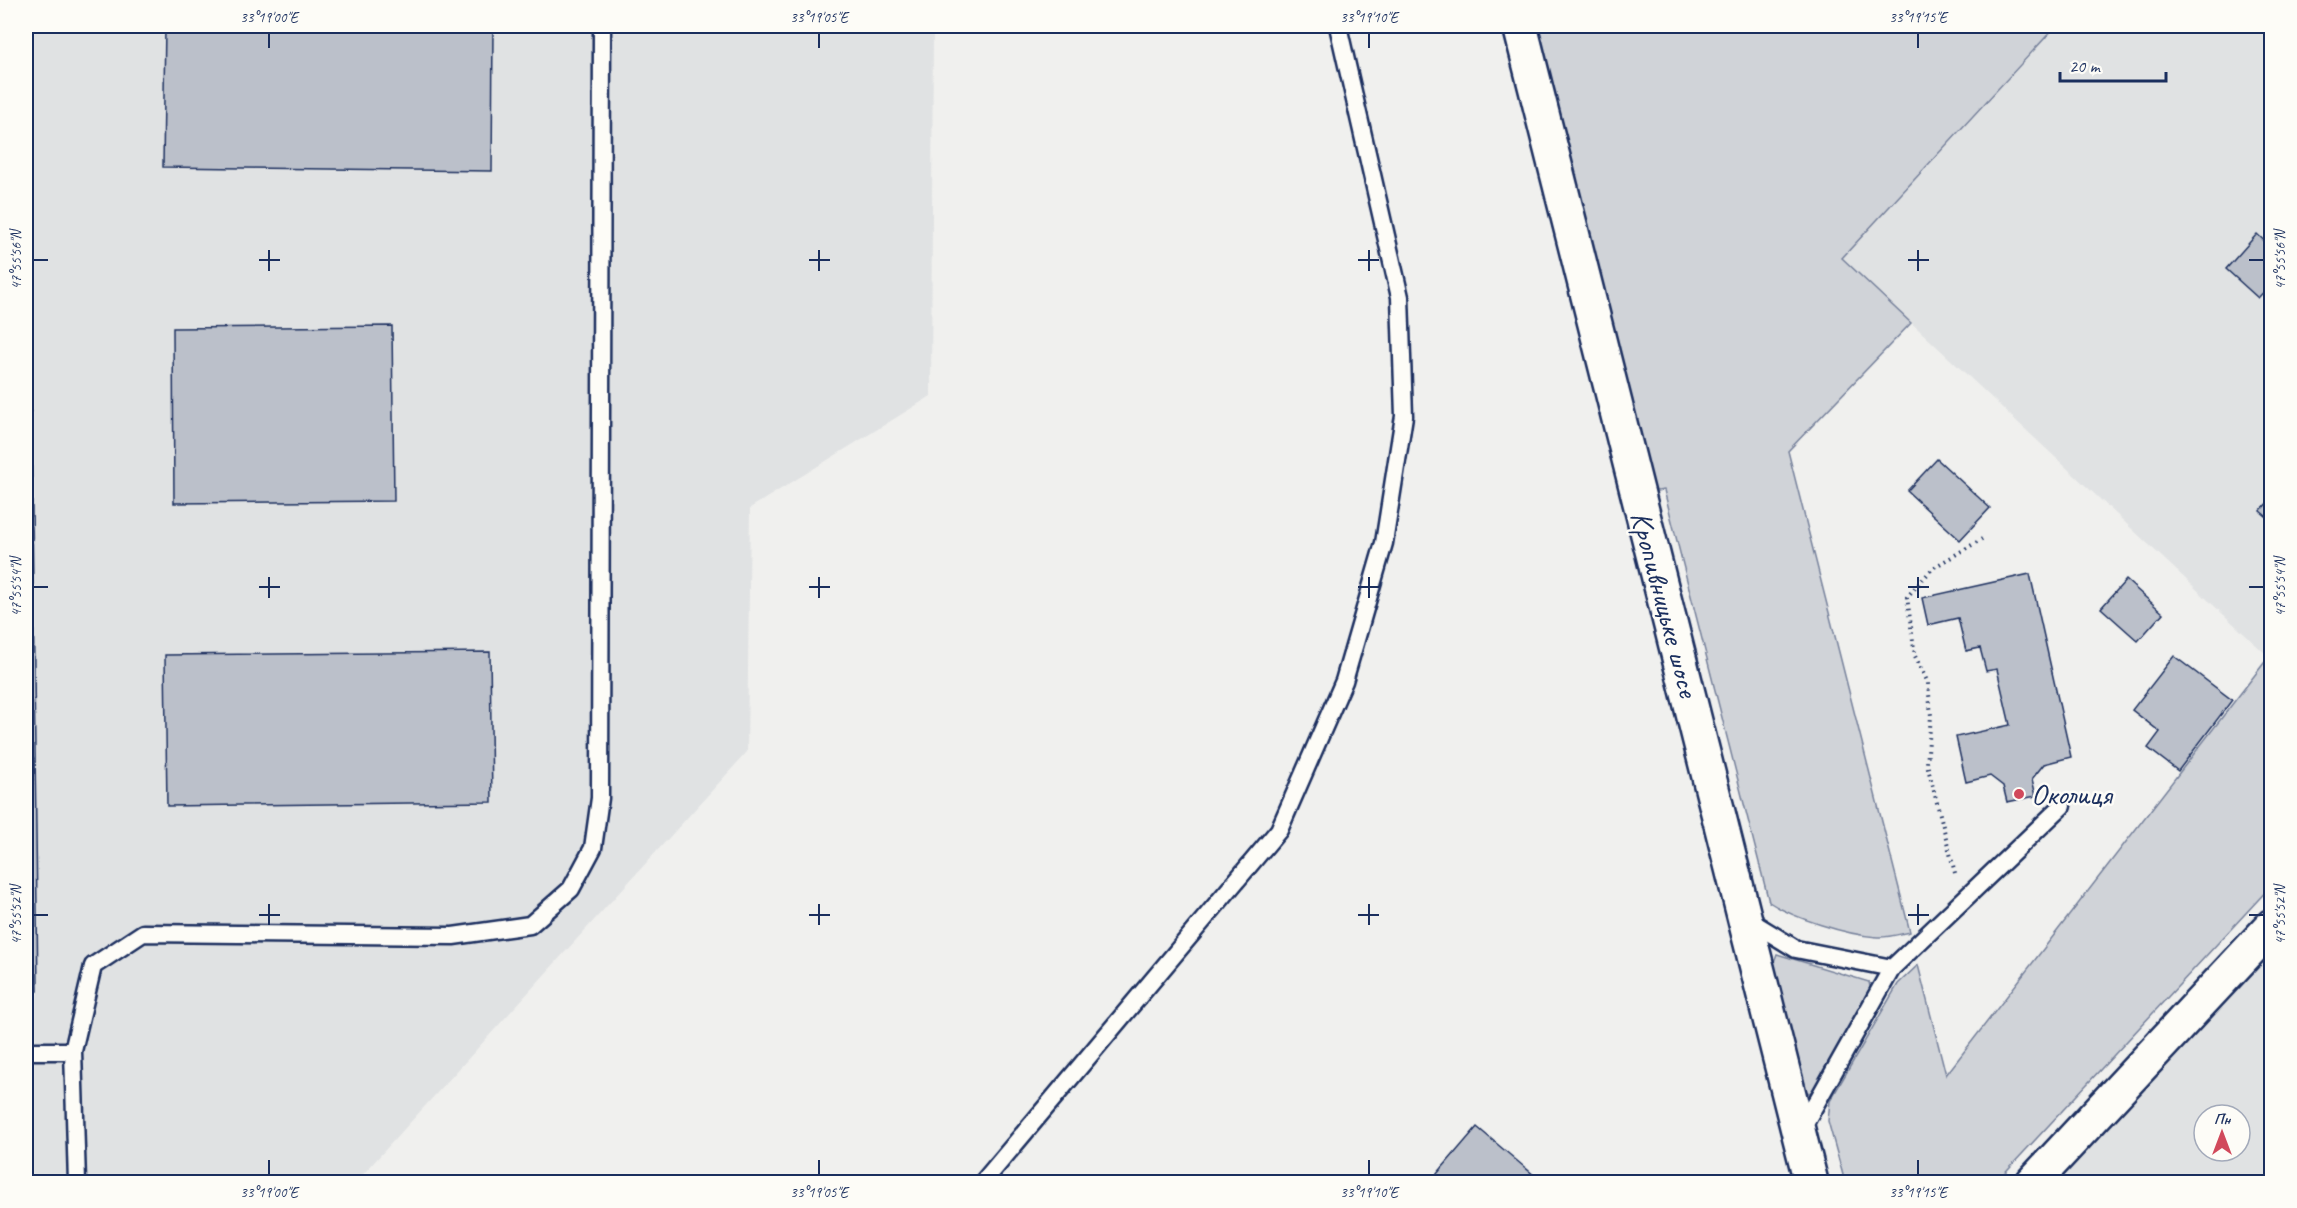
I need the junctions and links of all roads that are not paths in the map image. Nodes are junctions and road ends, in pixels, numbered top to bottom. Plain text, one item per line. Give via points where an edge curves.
1 (602, 26) edge
2 (1338, 26) edge
3 (1520, 26) edge
4 (2062, 806) dead end
5 (1747, 919) junction
6 (2271, 926) edge
7 (1892, 968) junction
8 (26, 1051) edge
9 (73, 1051) junction
10 (1799, 1134) junction
11 (76, 1182) edge
12 (983, 1182) edge
13 (1810, 1182) edge
14 (2033, 1182) edge

1 - 9 lane via 600,786 593,848 571,889 530,925 453,936 143,933 93,966
2 - 12 lane via 1400,297 1404,416 1384,543 1344,681 1279,830
3 - 5 main road, Кропивницьке шосе via 1606,382
4 - 7 lane
5 - 7 lane via 1796,949
5 - 10 main road, Кропивницьке шосе
6 - 14 main road
7 - 10 lane
8 - 9 lane
9 - 11 lane
10 - 13 main road, Кропивницьке шосе

